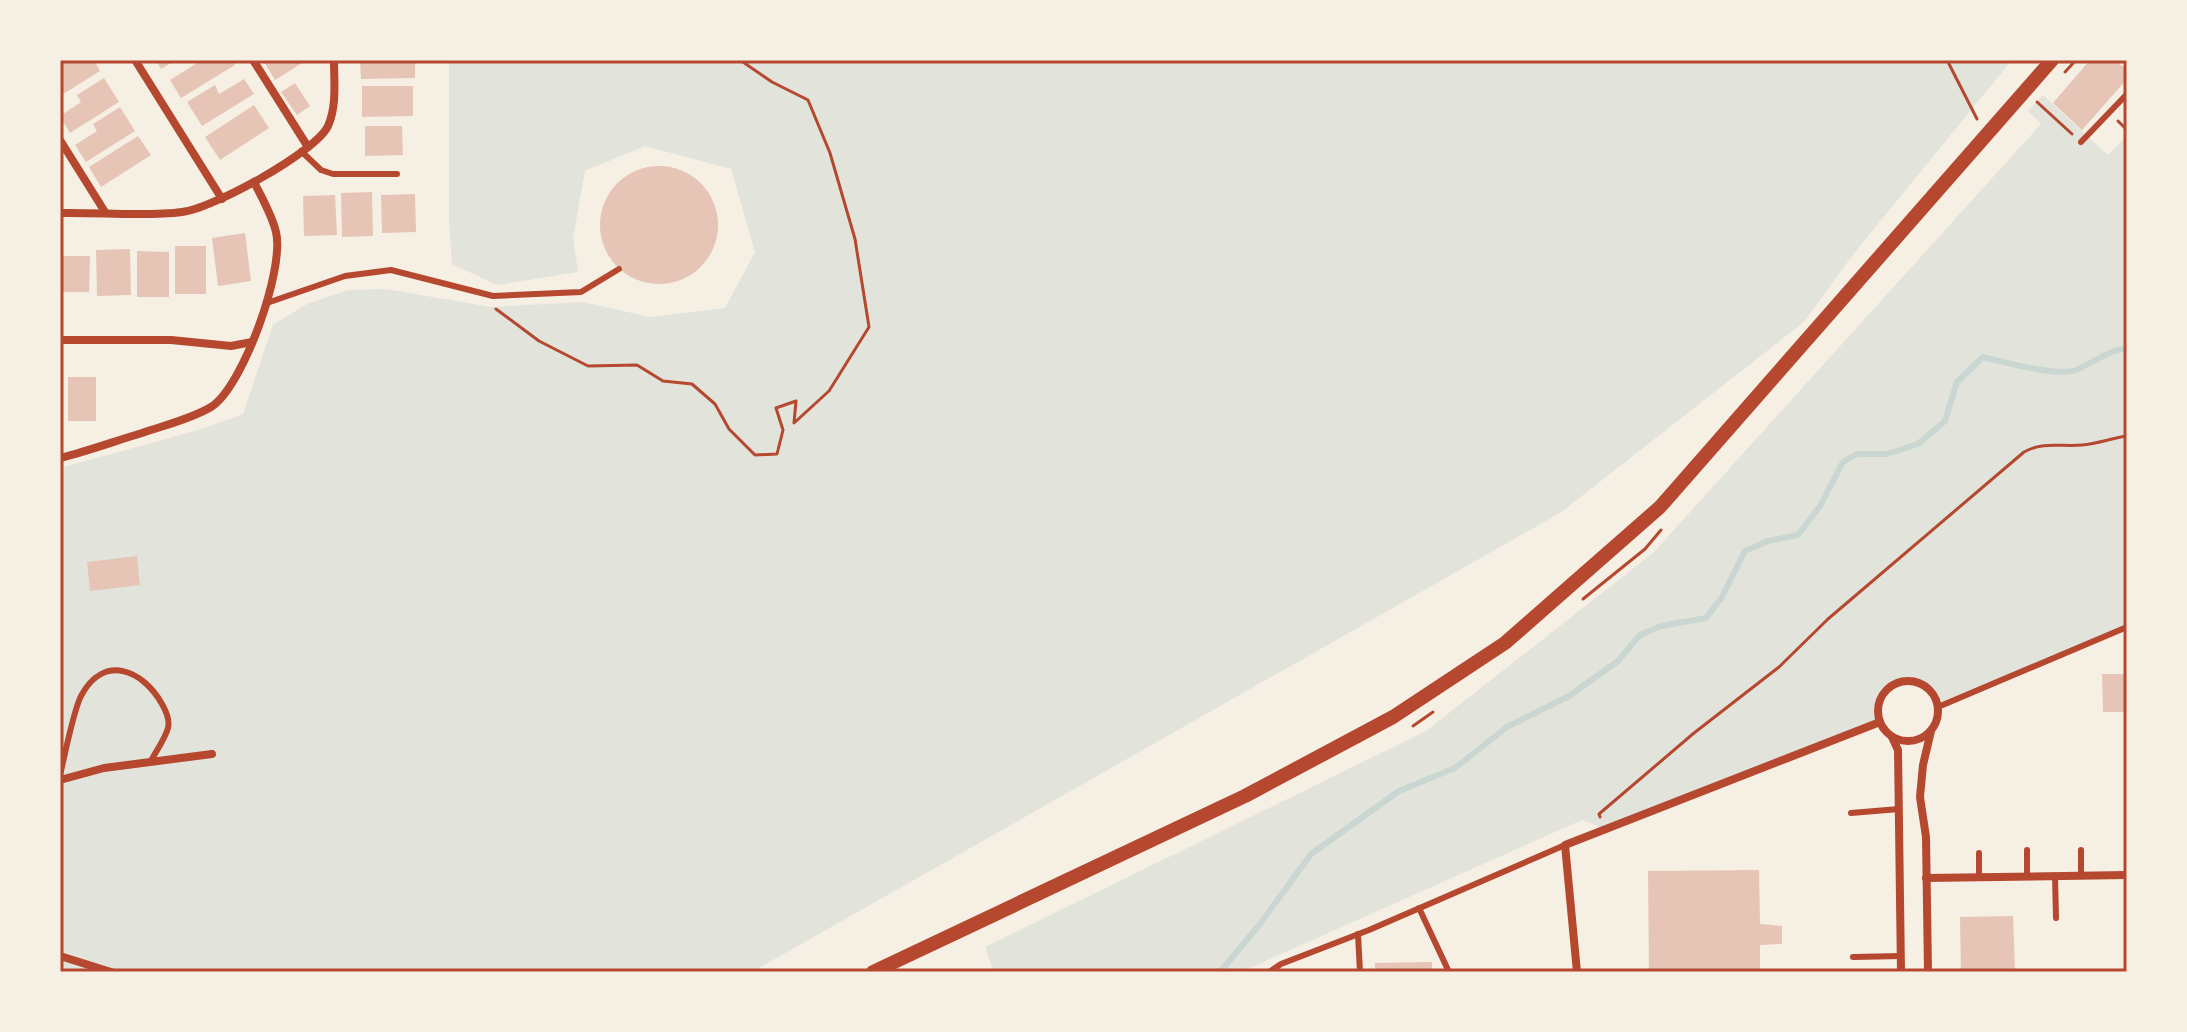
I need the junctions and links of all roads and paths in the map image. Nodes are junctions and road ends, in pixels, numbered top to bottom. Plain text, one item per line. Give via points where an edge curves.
1 (135, 60) edge
2 (253, 60) edge
3 (334, 60) edge
4 (740, 60) edge
5 (1947, 60) edge
6 (2052, 60) edge
7 (2127, 94) edge
8 (2037, 102) dead end
9 (2070, 132) dead end
10 (1985, 137) junction
11 (60, 140) edge
12 (2081, 142) dead end
13 (304, 149) junction
14 (397, 174) dead end
15 (254, 182) junction
16 (222, 199) junction
17 (105, 212) junction
18 (60, 213) edge
19 (619, 269) dead end
20 (267, 303) junction
21 (491, 306) dead end
22 (60, 340) edge
23 (252, 342) junction
24 (2127, 436) edge
25 (60, 458) edge
26 (1664, 526) dead end
27 (1584, 598) dead end
28 (2127, 627) edge
29 (1938, 707) junction
30 (1433, 712) dead end
31 (1880, 722) junction
32 (1406, 729) dead end
33 (1931, 731) junction
34 (1892, 737) junction
35 (212, 754) dead end
36 (151, 761) junction
37 (60, 778) edge
38 (1899, 809) junction
39 (1851, 813) dead end
40 (1605, 829) junction
41 (1565, 845) junction
42 (2027, 850) dead end
43 (2081, 850) dead end
44 (1979, 853) dead end
45 (2081, 875) junction
46 (2127, 875) edge
47 (2027, 876) junction
48 (2055, 876) junction
49 (1979, 877) junction
50 (1926, 878) junction
51 (1419, 908) junction
52 (2056, 918) dead end
53 (1358, 934) junction
54 (60, 956) edge
55 (1901, 956) junction
56 (1853, 957) dead end
57 (878, 971) edge
58 (111, 972) edge
59 (1269, 972) edge
60 (1360, 972) edge
61 (1449, 972) edge
62 (1577, 972) edge
63 (1901, 972) edge
64 (1928, 972) edge

1 - 16 street
2 - 13 street
3 - 13 street via 327,128
4 - 21 path via 808,100 855,239 869,327 829,391 794,423 796,401 776,408 783,430 777,454 755,455 692,384 663,381 637,365 588,366 539,341
5 - 10 path
6 - 10 street
7 - 12 lane
8 - 9 path
10 - 57 street via 1660,507 1505,643 1393,717 1245,796
11 - 17 street
13 - 14 lane via 321,170 333,174
13 - 15 street
15 - 16 street
15 - 20 street via 277,234
16 - 17 street via 183,212
17 - 18 street
19 - 20 lane via 581,292 493,296 391,270 345,276
20 - 23 street
22 - 23 street via 231,346
23 - 25 street via 241,369 213,406
24 - 40 path via 2080,446 2049,444 2024,452 1779,667 1599,814
26 - 27 path via 1645,549
28 - 29 lane
29 - 31 street via 1922,683 1897,682 1880,697
29 - 33 street
30 - 32 path
31 - 34 street
31 - 40 street
33 - 34 street via 1908,741
33 - 50 street via 1921,781
34 - 38 street via 1898,750
35 - 36 street
36 - 37 street
36 - 37 lane via 169,726 168,713 155,690 136,673 116,670 101,674 82,696
38 - 39 lane
38 - 55 street
40 - 41 street
41 - 51 lane
41 - 62 street
42 - 47 lane
43 - 45 lane
44 - 49 lane
45 - 46 street
45 - 48 street
47 - 48 street
47 - 49 street
48 - 52 lane
49 - 50 street
50 - 64 street
51 - 53 lane
51 - 61 lane
53 - 59 lane
53 - 60 lane
54 - 58 street
55 - 56 lane
55 - 63 street

